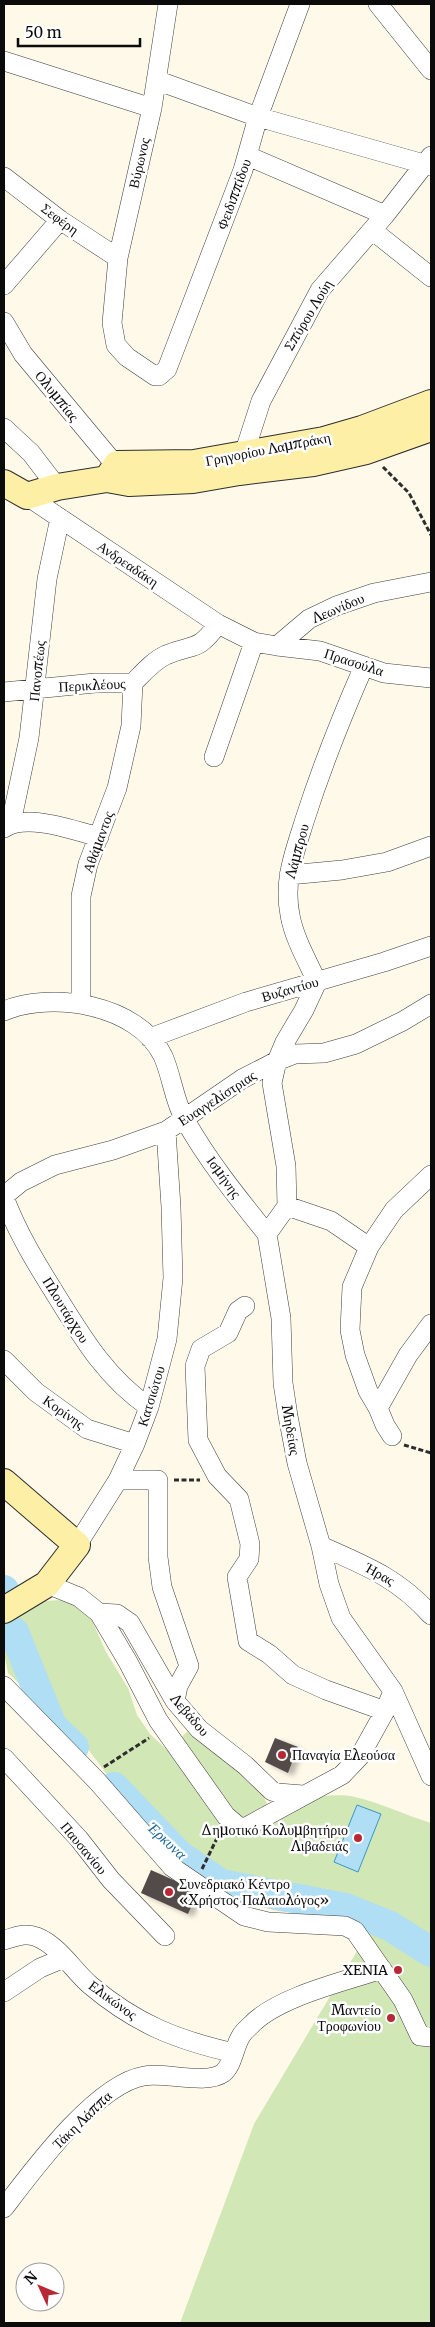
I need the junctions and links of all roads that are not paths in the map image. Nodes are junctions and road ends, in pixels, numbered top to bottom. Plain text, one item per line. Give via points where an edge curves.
1 (168, 4) edge
2 (300, 4) edge
3 (378, 4) edge
4 (4, 61) edge
5 (431, 70) edge
6 (156, 80) junction
7 (152, 108) junction
8 (258, 116) junction
9 (248, 156) junction
10 (429, 162) edge
11 (4, 178) edge
12 (385, 215) junction
13 (60, 220) junction
14 (372, 230) junction
15 (118, 258) junction
16 (431, 277) edge
17 (4, 284) edge
18 (4, 322) edge
19 (155, 376) joint
20 (431, 403) edge
21 (4, 428) edge
22 (431, 428) edge
23 (241, 462) junction
24 (118, 475) junction
25 (4, 483) edge
26 (57, 487) junction
27 (27, 496) junction
28 (60, 518) junction
29 (431, 582) edge
30 (218, 624) junction
31 (254, 642) junction
32 (277, 646) junction
33 (364, 666) junction
34 (431, 678) edge
35 (133, 683) junction
36 (36, 688) junction
37 (4, 692) edge
38 (214, 757) dead end
39 (7, 826) edge
40 (99, 836) junction
41 (431, 846) edge
42 (289, 875) junction
43 (431, 946) edge
44 (317, 982) junction
45 (81, 1004) junction
46 (431, 1004) edge
47 (4, 1011) edge
48 (150, 1038) junction
49 (277, 1061) junction
50 (184, 1118) junction
51 (166, 1131) junction
52 (431, 1175) edge
53 (4, 1196) edge
54 (287, 1206) junction
55 (267, 1234) junction
56 (369, 1247) junction
57 (245, 1306) dead end
58 (431, 1324) edge
59 (4, 1360) edge
60 (149, 1407) junction
61 (378, 1408) junction
62 (392, 1436) road end
63 (135, 1444) junction
64 (118, 1480) junction
65 (4, 1482) edge
66 (77, 1545) junction
67 (321, 1546) junction
68 (47, 1584) junction
69 (4, 1610) edge
70 (99, 1613) junction
71 (431, 1615) edge
72 (4, 1686) edge
73 (393, 1691) junction
74 (175, 1701) junction
75 (385, 1711) junction
76 (4, 1758) edge
77 (431, 1776) edge
78 (304, 1795) junction
79 (165, 1936) dead end
80 (4, 1940) edge
81 (64, 1958) junction
82 (382, 1969) junction
83 (4, 1992) edge
84 (426, 2036) edge
85 (234, 2053) junction
86 (4, 2208) edge

1 - 6 street, Βύρωνος
2 - 8 street, Φειδιππίδου
3 - 5 street
4 - 7 street
6 - 7 street, Βύρωνος
6 - 8 street
7 - 15 street, Βύρωνος
8 - 9 street, Φειδιππίδου
8 - 10 street
9 - 12 street
9 - 19 street, Φειδιππίδου via 167,369
10 - 12 street, Σπύρου Λούη
11 - 13 street, Σεφέρη
12 - 14 street, Σπύρου Λούη
13 - 15 street, Σεφέρη
13 - 17 street
14 - 16 street
14 - 23 street, Σπύρου Λούη via 320,290 261,401
15 - 19 street, Βύρωνος via 112,323 116,345 127,357
18 - 24 street, Ολυμπίας via 23,354
20 - 23 street, Γρηγορίου Λαμπράκη via 362,429
21 - 26 street via 31,453
22 - 23 street, Γρηγορίου Λαμπράκη via 366,451 313,463
23 - 24 street, Γρηγορίου Λαμπράκη via 194,462
24 - 26 street, Γρηγορίου Λαμπράκη
25 - 27 street, Ανδρεαδάκη
26 - 27 street, Γρηγορίου Λαμπράκη
27 - 28 street, Ανδρεαδάκη
28 - 30 street, Ανδρεαδάκη
28 - 36 street, Πανοπέως via 47,579
29 - 32 street, Λεωνίδου via 336,606 310,619
30 - 31 street, Ανδρεαδάκη
30 - 35 street, Περικλέους via 202,643 166,655
31 - 32 street
31 - 38 street
32 - 33 street, Πρασούλα via 320,651
33 - 34 street, Πρασούλα via 384,673
33 - 42 street, Λάμπρου via 320,772 290,862
35 - 36 street, Περικλέους
35 - 40 street, Αθάμαντος via 131,726 117,788
36 - 37 street, Περικλέους
36 - 39 street, Πανοπέως via 29,738
39 - 40 street via 24,821
40 - 45 street, Αθάμαντος via 81,896
41 - 42 street via 387,862
42 - 44 street, Λάμπρου via 290,916
43 - 44 street, Βυζαντίου
44 - 48 street, Βυζαντίου via 246,1002
44 - 49 street
45 - 47 street via 42,1001
45 - 48 street via 116,1015
46 - 49 street, Ευαγγελίστριας via 356,1044 324,1053 295,1054
48 - 50 street, Ισμήνης via 162,1054
49 - 50 street, Ευαγγελίστριας via 242,1079
49 - 54 street via 272,1083 286,1166
50 - 51 street, Ευαγγελίστριας
50 - 55 street, Ισμήνης via 220,1174
51 - 53 street, Ευαγγελίστριας via 113,1150 55,1165 21,1182
51 - 60 street, Κατσιώτου via 173,1278 167,1338
52 - 56 street via 394,1210
53 - 60 street, Πλουτάρχου via 15,1226 84,1341 113,1377
54 - 55 street
54 - 56 street via 331,1221
55 - 67 street, Μηδείας via 281,1318 283,1383 296,1463
56 - 61 street via 352,1287 350,1330 368,1391
57 - 75 street via 238,1311 228,1333 201,1348 195,1366 198,1440 218,1476 239,1500 250,1544 249,1559 237,1577 248,1641 293,1675
58 - 61 street via 408,1355
59 - 63 street, Κορίνης via 36,1392 87,1429
60 - 63 street, Κατσιώτου
61 - 62 street
63 - 64 street, Κατσιώτου
64 - 66 street, Κατσιώτου
64 - 74 street via 158,1480 158,1558 162,1587 189,1666 178,1686
65 - 66 street
66 - 68 street, Κατσιώτου
67 - 71 street, Ήρας via 395,1581
67 - 73 street, Μηδείας via 341,1618
68 - 69 street, Κατσιώτου
68 - 70 street, Λεβάδου via 79,1597
70 - 74 street, Λεβάδου via 117,1614 130,1623
70 - 78 street, Λεβάδου via 164,1729 226,1816 239,1827 246,1827
72 - 82 street via 98,1781 172,1868 244,1916 268,1922 345,1926 355,1931
73 - 75 street
73 - 77 street, Μηδείας
74 - 78 street, Λεβάδου via 199,1729 272,1791
75 - 78 street via 360,1756 342,1775
76 - 79 street, Παυσανίου
80 - 81 street, Ελικώνος via 26,1934 38,1938
81 - 83 street via 40,1968
81 - 85 street, Ελικώνος via 90,1985 153,2028 215,2050
82 - 84 street
82 - 85 street, Τάκη Λάππα via 285,2002 253,2022 241,2036
85 - 86 street, Τάκη Λάππα via 229,2066 211,2078 146,2075 125,2081 106,2093 44,2157

